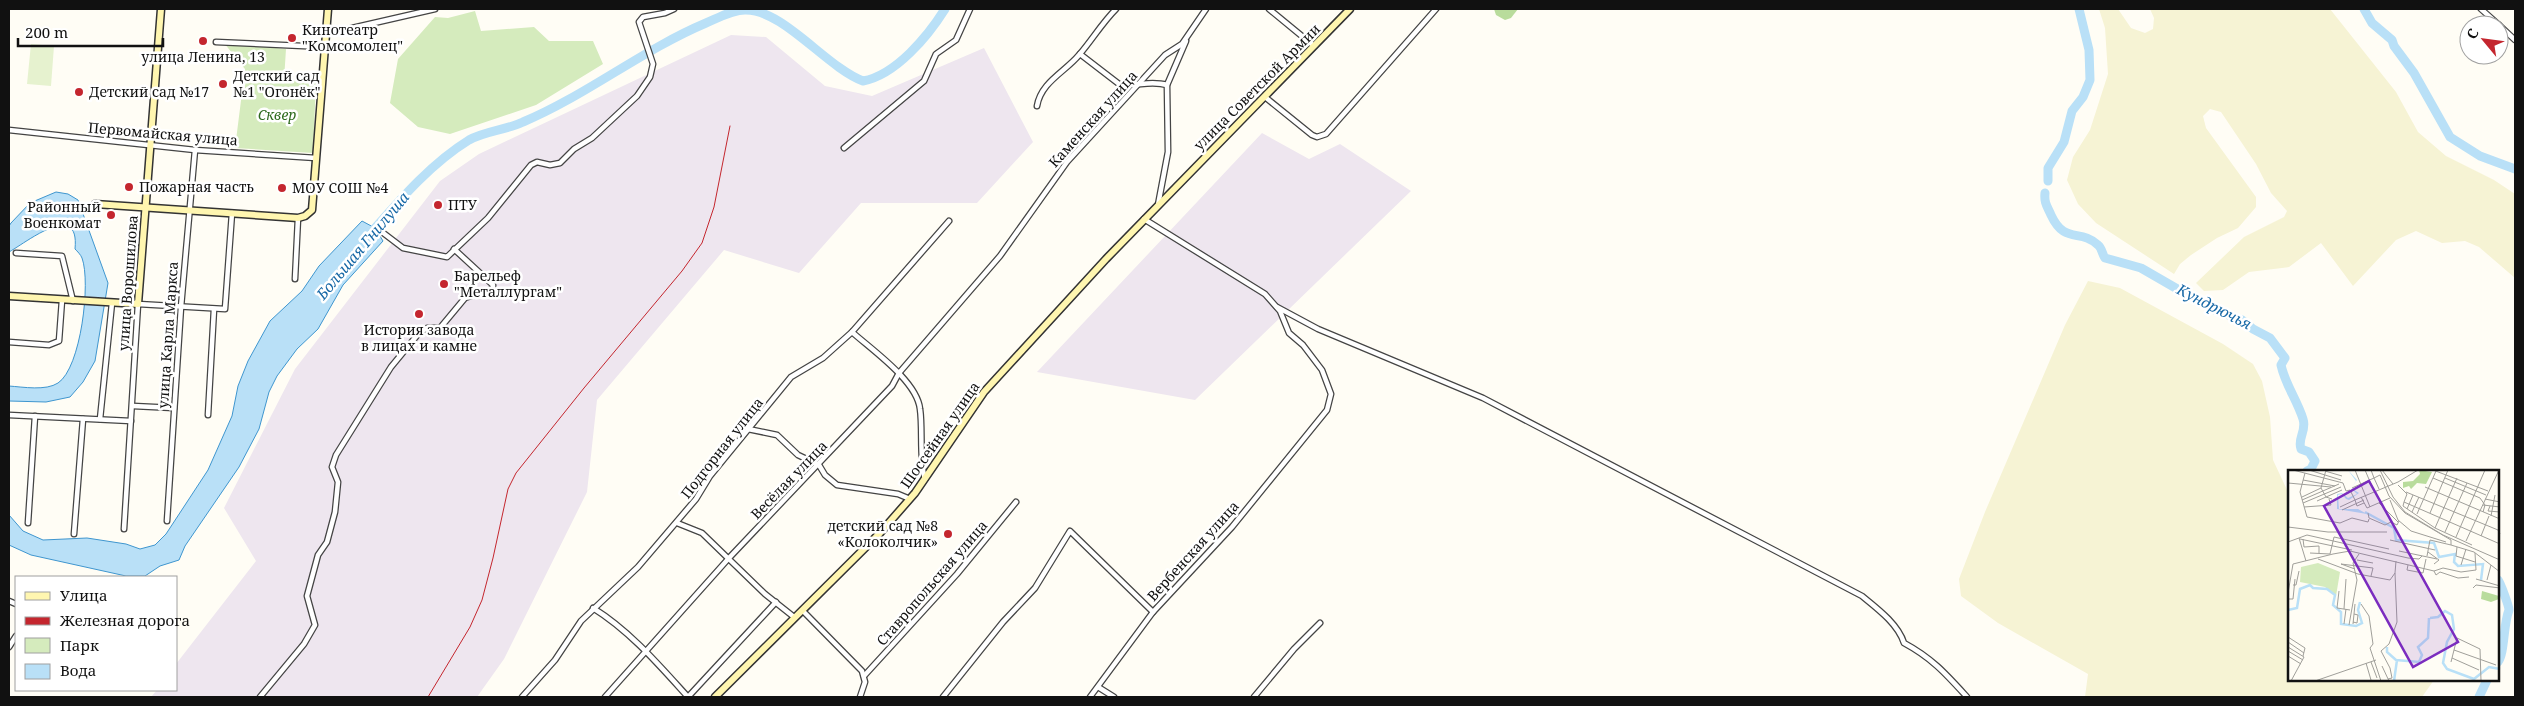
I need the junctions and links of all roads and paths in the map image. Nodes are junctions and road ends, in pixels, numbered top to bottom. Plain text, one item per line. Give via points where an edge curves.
1 (161, 9) edge
2 (328, 9) edge
3 (435, 9) edge
4 (674, 9) edge
5 (970, 9) edge
6 (1116, 9) edge
7 (1206, 9) edge
8 (1270, 9) edge
9 (1350, 9) edge
10 (1436, 9) edge
11 (326, 34) junction
12 (1187, 37) junction
13 (216, 42) dead end
14 (1314, 46) junction
15 (325, 47) junction
16 (1080, 54) junction
17 (1139, 84) junction
18 (1166, 84) junction
19 (1265, 96) junction
20 (1036, 106) dead end
21 (9, 130) edge
22 (151, 145) junction
23 (844, 148) dead end
24 (195, 150) junction
25 (316, 158) junction
26 (1180, 182) joint
27 (95, 204) dead end
28 (1158, 205) junction
29 (145, 208) junction
30 (188, 211) junction
31 (232, 213) junction
32 (298, 218) junction
33 (1144, 219) junction
34 (949, 221) dead end
35 (382, 232) dead end
36 (454, 249) junction
37 (16, 253) dead end
38 (985, 276) joint
39 (295, 279) dead end
40 (9, 296) edge
41 (62, 300) junction
42 (73, 301) junction
43 (110, 303) junction
44 (138, 304) junction
45 (181, 307) junction
46 (1277, 307) junction
47 (214, 309) junction
48 (852, 332) junction
49 (9, 342) edge
50 (899, 373) junction
51 (133, 406) junction
52 (174, 408) junction
53 (9, 415) edge
54 (35, 416) junction
55 (208, 416) dead end
56 (83, 419) junction
57 (100, 419) junction
58 (131, 421) junction
59 (748, 428) junction
60 (819, 466) junction
61 (925, 479) junction
62 (910, 499) junction
63 (1016, 502) dead end
64 (166, 521) dead end
65 (28, 522) dead end
66 (677, 522) junction
67 (124, 529) dead end
68 (74, 534) dead end
69 (729, 558) junction
70 (776, 602) junction
71 (593, 608) junction
72 (803, 611) junction
73 (1153, 612) junction
74 (794, 617) junction
75 (1320, 623) dead end
76 (646, 651) junction
77 (864, 676) junction
78 (1098, 687) junction
79 (260, 697) edge
80 (522, 697) edge
81 (604, 697) edge
82 (688, 697) edge
83 (715, 697) edge
84 (860, 697) edge
85 (943, 697) edge
86 (1090, 697) edge
87 (1114, 697) edge
88 (1254, 697) edge
89 (1967, 697) edge

1 - 22 main road, улица Ворошилова
2 - 11 main road
3 - 11 street
4 - 36 street via 641,19 639,26 653,64 650,77 629,105 560,163 535,162 488,218
5 - 23 street via 956,40 936,54 924,81
6 - 16 street
7 - 12 street, Каменская улица
8 - 14 street
9 - 14 main road, улица Советской Армии
10 - 19 street via 1326,134 1312,135
11 - 15 main road
12 - 17 street, Каменская улица via 1165,55
12 - 18 street
13 - 15 street
14 - 19 main road, улица Советской Армии
15 - 25 main road
16 - 17 street via 1120,84
16 - 20 street via 1044,89
17 - 18 street
17 - 38 street, Каменская улица via 1067,162
18 - 28 street via 1168,152
19 - 26 main road, улица Советской Армии
21 - 22 street, Первомайская улица
22 - 24 street, Первомайская улица
22 - 29 main road, улица Ворошилова
24 - 25 street, Первомайская улица
24 - 30 street, улица Карла Маркса
25 - 32 main road via 312,210
26 - 28 main road, Шоссейная улица
27 - 29 main road
28 - 33 main road, Шоссейная улица
29 - 30 main road
29 - 44 main road, улица Ворошилова
30 - 31 main road
30 - 45 street, улица Карла Маркса
31 - 32 main road
31 - 47 street via 225,309
32 - 39 street
33 - 46 street via 1265,294
33 - 61 main road, Шоссейная улица via 984,392
34 - 48 street, Подгорная улица
35 - 36 street via 403,248 444,258
36 - 79 street via 488,278 493,288 465,298 440,328 426,328 419,333 392,367 336,455 332,467 338,482 336,512 327,542 318,555 307,596 315,626
37 - 42 street via 62,256
38 - 50 street, Весёлая улица
40 - 41 main road
41 - 42 main road
41 - 49 street via 59,341 49,345
42 - 43 main road
43 - 44 main road
43 - 57 street
44 - 45 street
44 - 51 street, улица Ворошилова
45 - 47 street
45 - 52 street, улица Карла Маркса
46 - 73 street, Вербенская улица via 1289,333 1319,364 1328,382 1330,402 1318,423 1232,527
46 - 89 street via 1318,329 1483,398 1854,592 1878,608 1901,634 1904,643 1939,665
47 - 55 street
48 - 50 street
48 - 59 street, Подгорная улица via 823,358 791,378
50 - 60 street, Весёлая улица via 892,386
50 - 61 street via 920,407
51 - 52 street
51 - 58 street, улица Ворошилова
52 - 64 street, улица Карла Маркса
53 - 54 street
54 - 56 street
54 - 65 street
56 - 57 street
56 - 68 street
57 - 58 street
58 - 67 street, улица Ворошилова
59 - 60 street via 777,435 798,455
59 - 66 street, Подгорная улица
60 - 62 street via 837,485 898,494
60 - 69 street, Весёлая улица
61 - 62 main road, Шоссейная улица
62 - 72 main road, Шоссейная улица
63 - 77 street, Ставропольская улица via 957,574
66 - 69 street via 702,533
66 - 71 street, Подгорная улица via 638,567
69 - 70 street
69 - 76 street, Весёлая улица
70 - 74 street
70 - 82 street
71 - 76 street
71 - 80 street, Подгорная улица via 572,632 555,660
72 - 74 main road, Шоссейная улица
72 - 77 street
73 - 78 street, Вербенская улица
73 - 85 street via 1070,530 1035,588 1003,622
74 - 83 main road, Шоссейная улица
75 - 88 street
76 - 81 street, Весёлая улица
76 - 82 street
77 - 84 street
78 - 86 street, Вербенская улица
78 - 87 street

